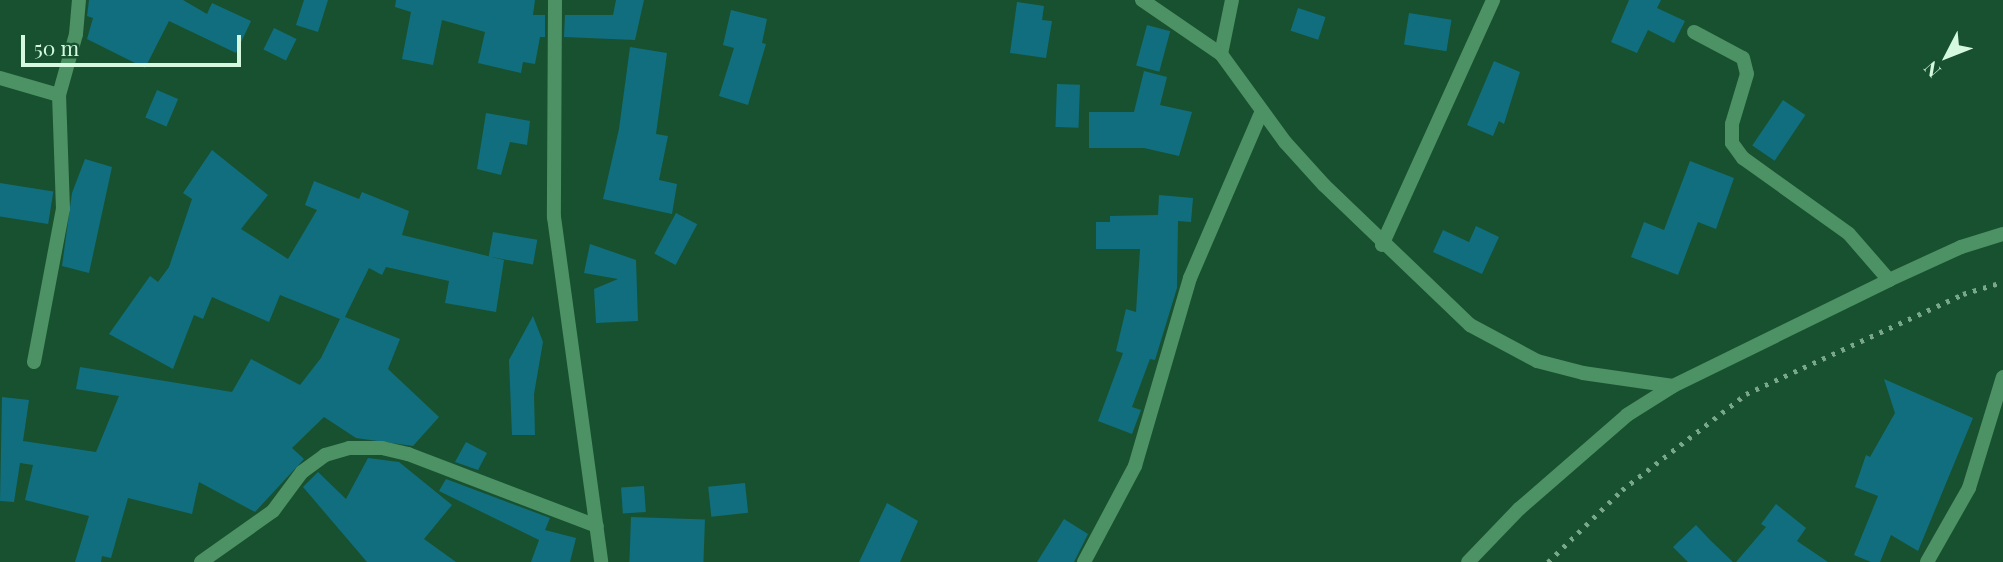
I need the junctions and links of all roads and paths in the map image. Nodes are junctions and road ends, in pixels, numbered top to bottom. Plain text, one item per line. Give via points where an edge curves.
1 (79, 0) edge
2 (555, 0) edge
3 (1142, 0) edge
4 (1232, 0) edge
5 (1493, 0) edge
6 (1694, 32) dead end
7 (1221, 54) junction
8 (0, 78) edge
9 (59, 94) junction
10 (1262, 111) junction
11 (2003, 234) edge
12 (1382, 245) junction
13 (1889, 280) junction
14 (34, 362) dead end
15 (2003, 377) edge
16 (1674, 386) junction
17 (597, 526) junction
18 (201, 562) edge
19 (601, 562) edge
20 (1084, 562) edge
21 (1468, 562) edge
22 (1927, 562) edge

1 - 9 street via 76,34
2 - 17 street via 554,217
3 - 7 street
4 - 7 street
5 - 12 street
6 - 13 street via 1743,58 1747,74 1732,124 1732,143 1743,158 1849,234
7 - 10 street
8 - 9 street
9 - 14 street via 63,209
10 - 12 street
10 - 20 street via 1190,278 1135,466
11 - 13 street via 1961,247
12 - 16 street via 1471,325 1504,346 1537,361 1583,373
13 - 16 street
15 - 22 street via 1969,488
16 - 21 street via 1599,438
17 - 18 street via 408,454 382,447 349,447 324,455 302,472 273,511
17 - 19 street

